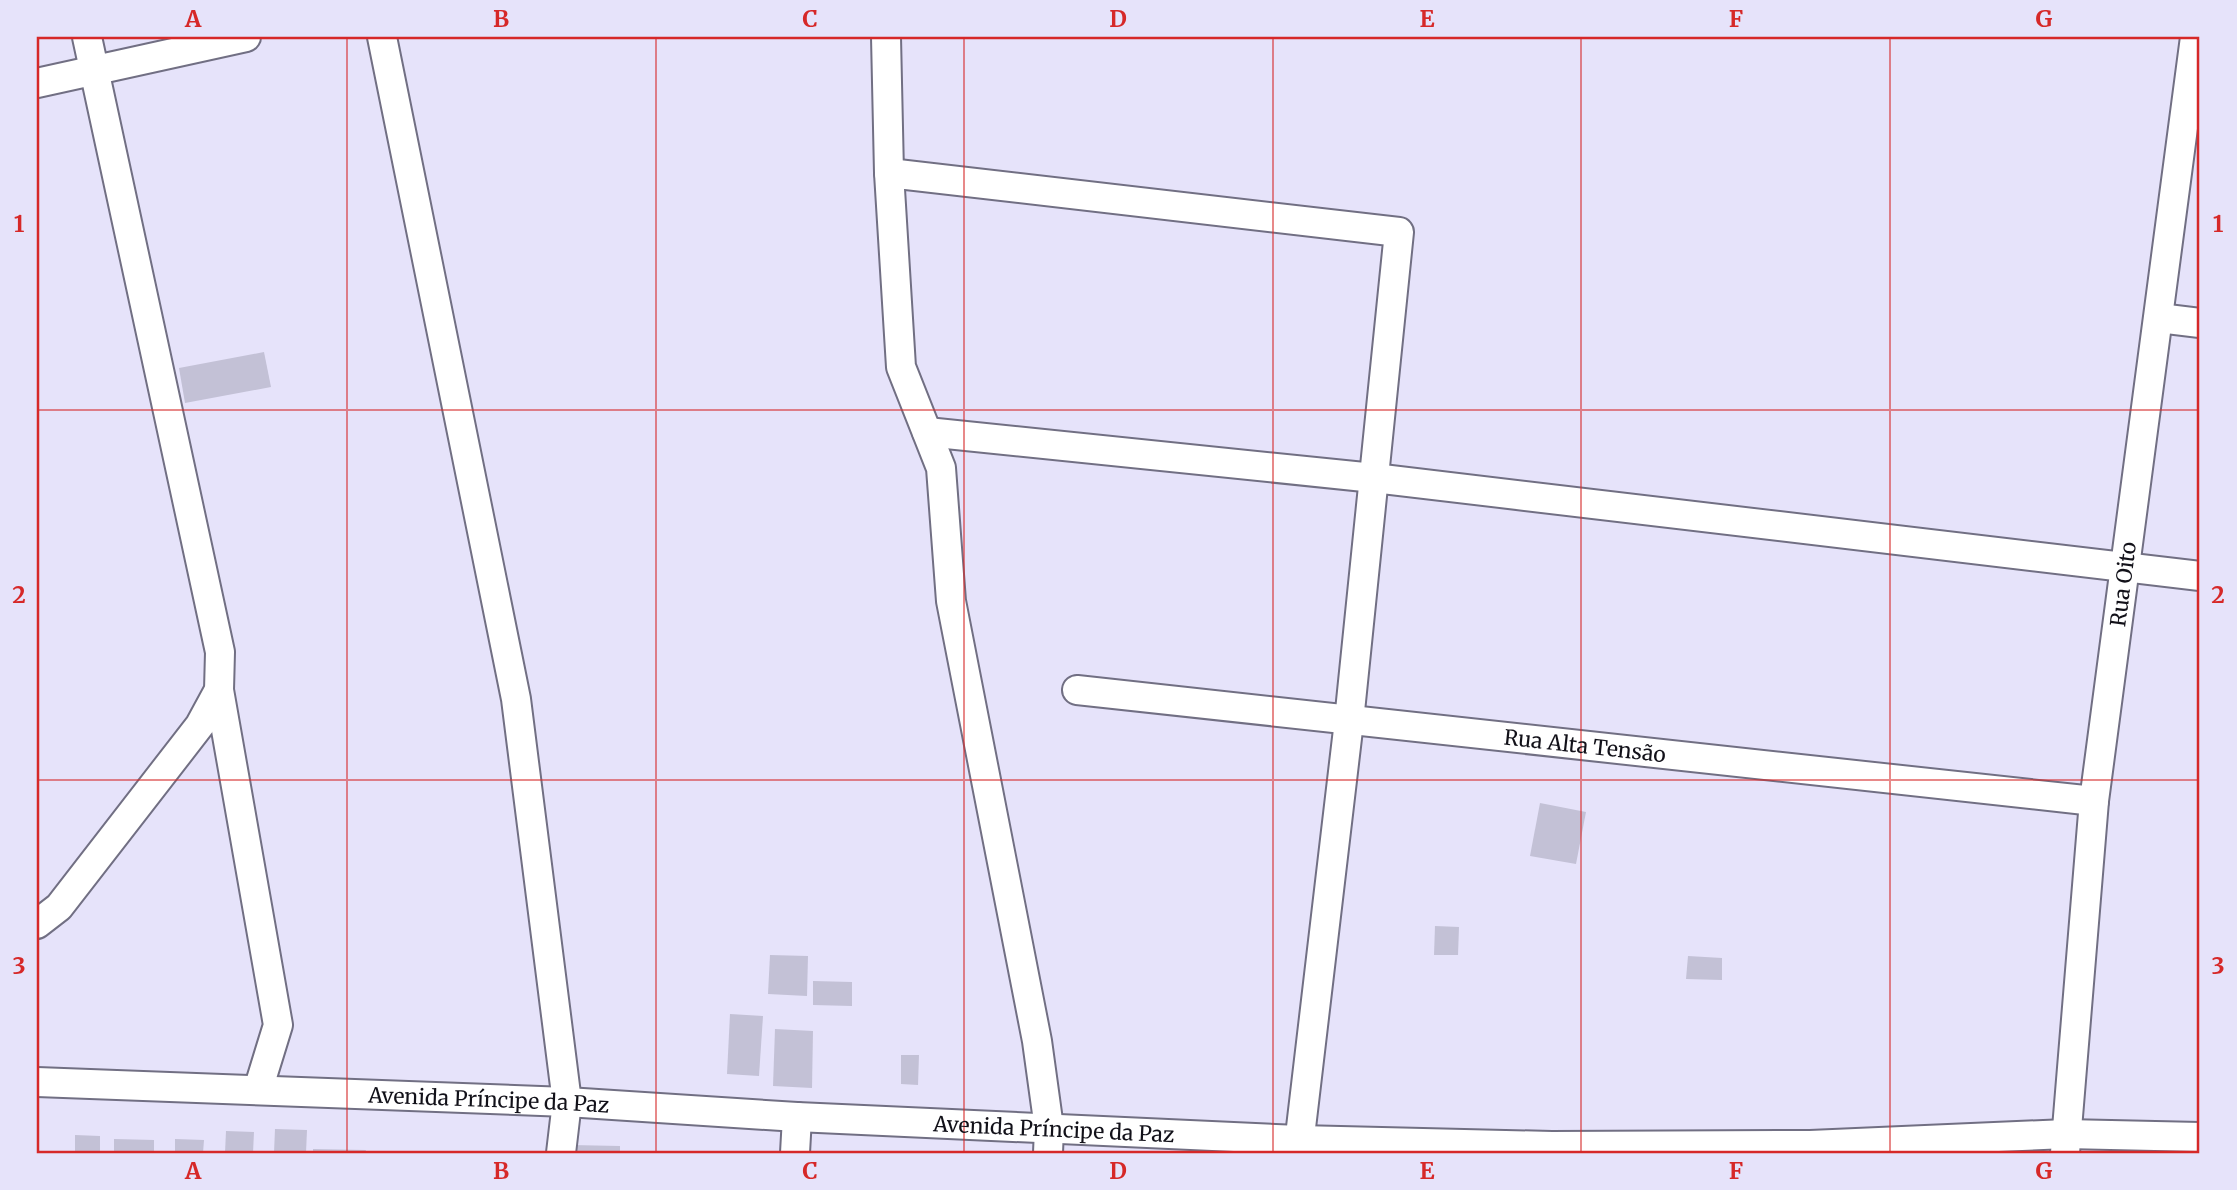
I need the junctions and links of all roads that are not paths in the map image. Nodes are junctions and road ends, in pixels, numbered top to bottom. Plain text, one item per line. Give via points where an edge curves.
1 (87, 37) edge
2 (246, 37) edge
3 (382, 37) edge
4 (886, 37) edge
5 (2195, 37) edge
6 (95, 70) junction
7 (2196, 75) edge
8 (37, 83) edge
9 (889, 173) junction
10 (2159, 318) junction
11 (2200, 323) edge
12 (927, 432) junction
13 (1374, 478) junction
14 (2127, 566) junction
15 (2200, 576) edge
16 (1077, 690) dead end
17 (219, 691) junction
18 (1349, 721) junction
19 (2094, 801) junction
20 (37, 924) edge
21 (37, 1082) edge
22 (258, 1090) junction
23 (567, 1102) junction
24 (797, 1117) junction
25 (2200, 1137) edge
26 (1048, 1141) edge
27 (2065, 1144) edge
28 (1298, 1147) edge
29 (1551, 1149) edge
30 (1810, 1149) edge
31 (561, 1153) edge
32 (795, 1153) edge

1 - 6 street
2 - 6 street
3 - 23 street via 516,699
4 - 9 street
5 - 7 street, Rua Oito
6 - 8 street
6 - 17 street via 220,652
7 - 10 street, Rua Oito
9 - 12 street via 901,367
9 - 13 street via 1399,233
10 - 11 street
10 - 14 street, Rua Oito
12 - 13 street
12 - 26 street via 941,468 951,601 1037,1041
13 - 14 street
13 - 18 street
14 - 15 street
14 - 19 street, Rua Oito
16 - 18 street, Rua Alta Tensão
17 - 20 street via 200,725 59,906
17 - 22 street via 278,1025
18 - 19 street, Rua Alta Tensão
18 - 28 street
19 - 27 street, Rua Oito
21 - 22 street, Avenida Príncipe da Paz
22 - 23 street, Avenida Príncipe da Paz
23 - 24 street, Avenida Príncipe da Paz
23 - 31 street
24 - 26 street, Avenida Príncipe da Paz
24 - 32 street
25 - 27 street, Avenida Príncipe da Paz
26 - 28 street, Avenida Príncipe da Paz
27 - 30 street, Avenida Príncipe da Paz
28 - 29 street, Avenida Príncipe da Paz
29 - 30 street, Avenida Príncipe da Paz

